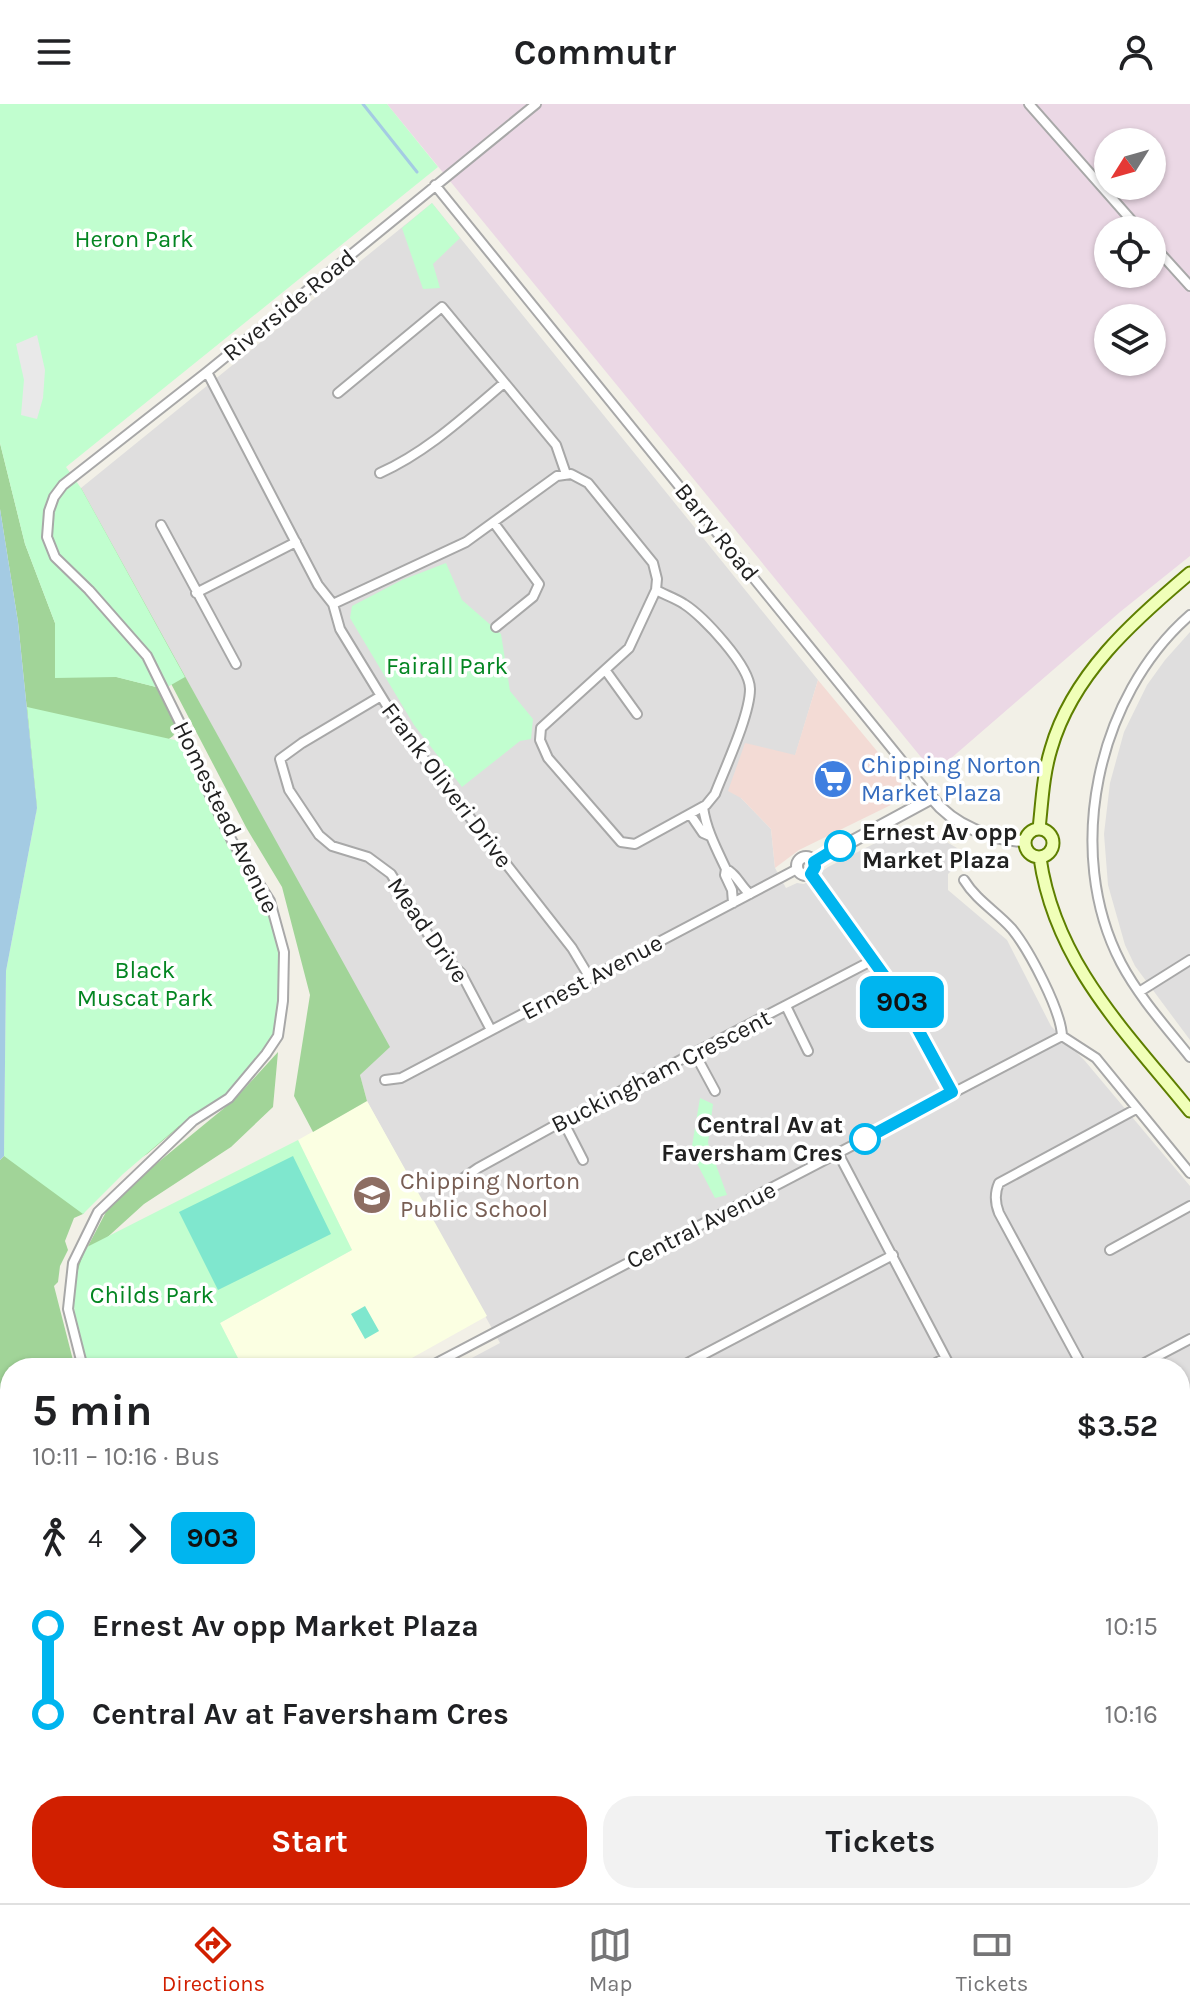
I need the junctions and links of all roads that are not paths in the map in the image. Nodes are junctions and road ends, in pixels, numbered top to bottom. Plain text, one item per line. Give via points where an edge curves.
1 (536, 104) edge
2 (1029, 104) edge
3 (435, 185) junction
4 (1128, 216) edge
5 (1166, 259) edge
6 (1190, 286) edge
7 (207, 372) junction
8 (504, 383) junction
9 (338, 393) dead end
10 (380, 473) dead end
11 (566, 474) junction
12 (49, 511) joint
13 (494, 523) junction
14 (161, 525) dead end
15 (296, 542) junction
16 (1190, 573) edge
17 (656, 590) junction
18 (196, 593) junction
19 (333, 604) junction
20 (1190, 615) edge
21 (496, 627) dead end
22 (236, 664) dead end
23 (606, 671) junction
24 (381, 696) junction
25 (637, 714) dead end
26 (932, 798) junction
27 (703, 807) junction
28 (690, 814) junction
29 (1039, 829) junction
30 (710, 836) junction
31 (1025, 841) junction
32 (1040, 858) junction
33 (814, 862) junction
34 (726, 869) junction
35 (797, 869) junction
36 (811, 874) junction
37 (964, 880) dead end
38 (750, 894) junction
39 (733, 903) junction
40 (873, 960) junction
41 (1190, 960) edge
42 (590, 978) junction
43 (1139, 992) junction
44 (786, 1006) junction
45 (491, 1030) junction
46 (1062, 1036) junction
47 (808, 1051) dead end
48 (695, 1054) junction
49 (1190, 1057) edge
50 (385, 1080) dead end
51 (715, 1091) dead end
52 (952, 1092) junction
53 (1136, 1109) junction
54 (1190, 1111) edge
55 (563, 1121) junction
56 (838, 1153) junction
57 (583, 1160) dead end
58 (1190, 1173) edge
59 (452, 1186) dead end
60 (1190, 1206) edge
61 (1110, 1250) dead end
62 (893, 1255) junction
63 (1190, 1339) edge
64 (80, 1358) edge
65 (446, 1358) edge
66 (697, 1358) edge
67 (945, 1358) edge
68 (1078, 1358) edge
69 (1154, 1358) edge

1 - 3 street, Riverside Road
2 - 4 street
3 - 7 street, Riverside Road
3 - 26 street, Barry Road
5 - 6 street
7 - 12 street, Riverside Road via 63,485
7 - 15 street, Frank Oliveri Drive
8 - 9 street via 442,307
8 - 10 street via 447,431
8 - 11 street via 556,445
11 - 13 street via 547,481
11 - 17 street via 588,483 653,563
12 - 64 street, Homestead Avenue via 47,537 55,557 147,656 232,841 270,901 284,952 278,1036 266,1054 229,1098 193,1121 98,1212 73,1263 68,1309
13 - 19 street via 466,542
13 - 21 street via 539,584 533,597
14 - 18 street
15 - 18 street
15 - 19 street, Frank Oliveri Drive
16 - 29 main road via 1124,632 1071,701 1050,751
17 - 23 street via 629,648
17 - 27 street via 702,618 749,682 748,704 715,794
18 - 22 street
19 - 24 street, Frank Oliveri Drive via 340,629
20 - 43 street via 1158,647 1118,716 1102,759 1095,806 1094,855 1101,902 1121,962
23 - 25 street
23 - 28 street via 541,728 548,758 621,842 635,844
24 - 42 street, Frank Oliveri Drive
24 - 45 street, Mead Drive via 280,759 289,790 332,846 368,857 391,874 439,952 461,973
26 - 31 street, Barry Road via 948,815 973,828
26 - 33 street
27 - 28 street
27 - 30 street
28 - 30 street
29 - 31 main road
29 - 32 main road via 1049,832 1054,845
30 - 34 street
31 - 32 main road via 1029,853
32 - 54 main road via 1050,904 1076,965
33 - 35 street via 801,858
33 - 36 street
34 - 38 street
34 - 39 street
35 - 36 street
35 - 38 street, Ernest Avenue
36 - 40 street
37 - 46 street via 975,897 1012,929 1061,1020
38 - 39 street, Ernest Avenue
39 - 42 street, Ernest Avenue
40 - 44 street, Buckingham Crescent
40 - 52 street via 911,1015
41 - 43 street
42 - 45 street, Ernest Avenue
43 - 49 street
44 - 47 street
44 - 48 street, Buckingham Crescent
45 - 50 street, Ernest Avenue via 401,1078
46 - 52 street, Central Avenue
46 - 53 street via 1096,1058
48 - 51 street
48 - 55 street, Buckingham Crescent
52 - 56 street, Central Avenue
53 - 58 street
53 - 68 street via 997,1188 999,1213
55 - 57 street
55 - 59 street, Buckingham Crescent
56 - 62 street
56 - 65 street, Central Avenue
60 - 61 street
62 - 66 street
62 - 67 street
63 - 69 street

